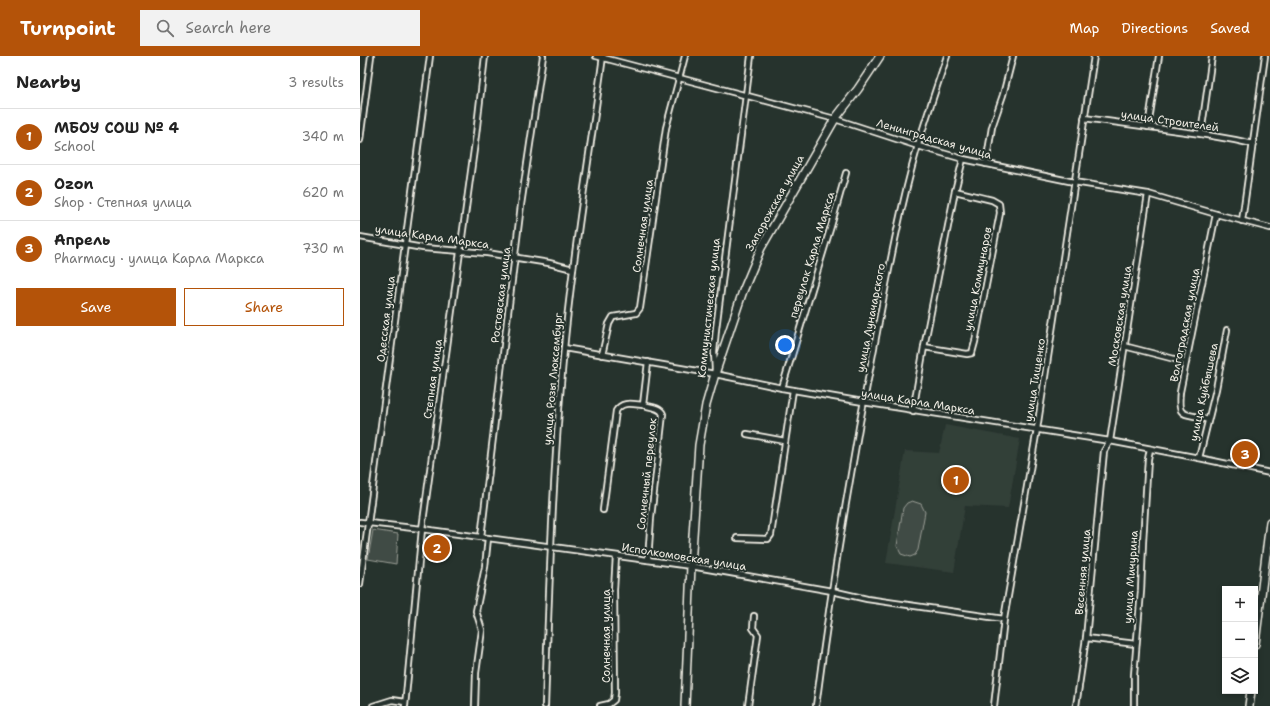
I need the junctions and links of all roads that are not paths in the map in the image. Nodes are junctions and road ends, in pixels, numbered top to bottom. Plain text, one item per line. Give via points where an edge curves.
1 (371, 56) edge
2 (430, 56) edge
3 (485, 56) edge
4 (543, 56) edge
5 (596, 56) edge
6 (685, 56) edge
7 (751, 56) edge
8 (880, 56) edge
9 (946, 56) edge
10 (1014, 56) edge
11 (1094, 56) edge
12 (1159, 56) edge
13 (1212, 56) edge
14 (1265, 56) edge
15 (603, 57) edge
16 (679, 79) junction
17 (745, 95) junction
18 (1084, 118) junction
19 (835, 119) junction
20 (1148, 127) junction
21 (1201, 134) junction
22 (360, 140) edge
23 (1253, 144) junction
24 (918, 146) junction
25 (963, 159) junction
26 (986, 164) junction
27 (846, 173) dead end
28 (1074, 182) junction
29 (955, 191) junction
30 (1148, 194) junction
31 (1216, 214) junction
32 (1242, 221) junction
33 (1270, 228) edge
34 (360, 237) edge
35 (404, 244) junction
36 (459, 251) junction
37 (514, 258) junction
38 (573, 269) junction
39 (1227, 330) dead end
40 (1124, 346) junction
41 (924, 347) junction
42 (564, 348) junction
43 (602, 355) junction
44 (648, 362) junction
45 (1186, 362) junction
46 (715, 374) junction
47 (782, 388) junction
48 (793, 390) junction
49 (863, 402) junction
50 (642, 405) junction
51 (913, 411) junction
52 (1208, 420) junction
53 (1037, 429) junction
54 (747, 434) dead end
55 (785, 441) junction
56 (1110, 441) junction
57 (1150, 449) junction
58 (1199, 458) junction
59 (1270, 473) edge
60 (603, 510) dead end
61 (360, 522) edge
62 (1270, 522) edge
63 (369, 523) junction
64 (422, 529) junction
65 (481, 537) junction
66 (488, 538) junction
67 (737, 538) dead end
68 (551, 546) junction
69 (616, 556) junction
70 (648, 560) junction
71 (691, 566) junction
72 (360, 584) edge
73 (832, 591) junction
74 (754, 616) dead end
75 (1004, 619) junction
76 (1258, 622) edge
77 (1086, 638) junction
78 (1136, 644) junction
79 (1251, 694) edge
80 (405, 704) edge
81 (373, 706) edge
82 (475, 706) edge
83 (545, 706) edge
84 (600, 706) edge
85 (685, 706) edge
86 (748, 706) edge
87 (816, 706) edge
88 (994, 706) edge
89 (1076, 706) edge
90 (1134, 706) edge
91 (1249, 706) edge

1 - 22 street
2 - 35 street, Одесская улица
3 - 36 street, Степная улица
4 - 37 street, Ростовская улица
5 - 15 street, Ленинградская улица
6 - 16 street
7 - 17 street, Коммунистическая улица
8 - 19 main road, Запорожская улица
9 - 24 street, улица Луначарского
10 - 26 street via 992,127
11 - 18 street, улица Тищенко
12 - 20 street
13 - 21 street
14 - 23 street
15 - 16 street, Ленинградская улица
15 - 38 street, улица Розы Люксембург
16 - 17 street, Ленинградская улица
16 - 43 street, Солнечная улица via 666,128 640,308 636,313 613,317
17 - 19 street, Ленинградская улица
17 - 46 street, Коммунистическая улица via 716,329
18 - 20 street, улица Строителей
18 - 28 street, улица Тищенко
19 - 24 street, Ленинградская улица
19 - 46 main road, Запорожская улица via 761,248 743,291
20 - 21 street, улица Строителей
21 - 23 street, улица Строителей
23 - 32 street
24 - 25 street, Ленинградская улица
24 - 49 street, улица Луначарского via 888,274
25 - 26 street, Ленинградская улица
25 - 29 street
26 - 28 street, Ленинградская улица
27 - 47 street, переулок Карла Маркса
28 - 30 street, Ленинградская улица
28 - 53 street, улица Тищенко
29 - 41 street
29 - 41 street, улица Коммунаров via 999,204 1000,213 975,342 972,353 967,354
30 - 31 street, Ленинградская улица
30 - 40 street, Московская улица
31 - 32 street, Ленинградская улица
31 - 45 street, Волгоградская улица
32 - 33 street, Ленинградская улица
34 - 35 street, улица Карла Маркса
35 - 36 street, улица Карла Маркса
35 - 63 street, Одесская улица
36 - 37 street, улица Карла Маркса
36 - 64 street, Степная улица
37 - 38 street, улица Карла Маркса
37 - 65 street, Ростовская улица
38 - 42 street, улица Розы Люксембург
39 - 52 street, улица Куйбышева
40 - 45 street
40 - 56 street, Московская улица
41 - 51 street
42 - 43 street, улица Карла Маркса
42 - 68 street, улица Розы Люксембург
43 - 44 street, улица Карла Маркса
44 - 46 street, улица Карла Маркса
44 - 50 street
45 - 52 street, Волгоградская улица via 1180,392 1180,410 1183,414
46 - 47 street, улица Карла Маркса
46 - 71 main road, Коммунистическая улица via 699,444
47 - 48 street, улица Карла Маркса
48 - 49 street, улица Карла Маркса
48 - 55 street
49 - 51 street, улица Карла Маркса
49 - 73 street, улица Луначарского
50 - 60 street via 625,404 619,406 616,411
50 - 70 street, Солнечный переулок via 658,408 663,414
51 - 53 street, улица Карла Маркса
52 - 58 street, улица Куйбышева
53 - 56 street, улица Карла Маркса
53 - 75 street, улица Тищенко
54 - 55 street
55 - 67 street via 771,534 768,539
56 - 57 street, улица Карла Маркса
56 - 77 street, Весенняя улица via 1104,451
57 - 58 street, улица Карла Маркса
57 - 78 street, улица Мичурина
58 - 59 street, улица Карла Маркса
61 - 63 street, Исполкомовская улица
62 - 76 main road
63 - 64 street, Исполкомовская улица
63 - 72 street, Одесская улица
64 - 65 street, Исполкомовская улица
64 - 80 street, Степная улица
65 - 66 street, Исполкомовская улица
66 - 68 street, Исполкомовская улица
66 - 82 street via 476,611 482,630 476,673
68 - 69 street, Исполкомовская улица
68 - 83 street, улица Розы Люксембург
69 - 70 street, Исполкомовская улица
69 - 84 street, Солнечная улица via 615,693 614,700
70 - 71 street, Исполкомовская улица
71 - 73 street, Исполкомовская улица
71 - 85 main road, Коммунистическая улица
73 - 75 street, Исполкомовская улица via 867,599
73 - 87 street, улица Луначарского
74 - 86 street via 753,628 758,635
75 - 88 street, улица Тищенко
77 - 78 street
77 - 89 street, Весенняя улица
78 - 90 street, улица Мичурина
79 - 91 main road
80 - 81 street via 392,700

